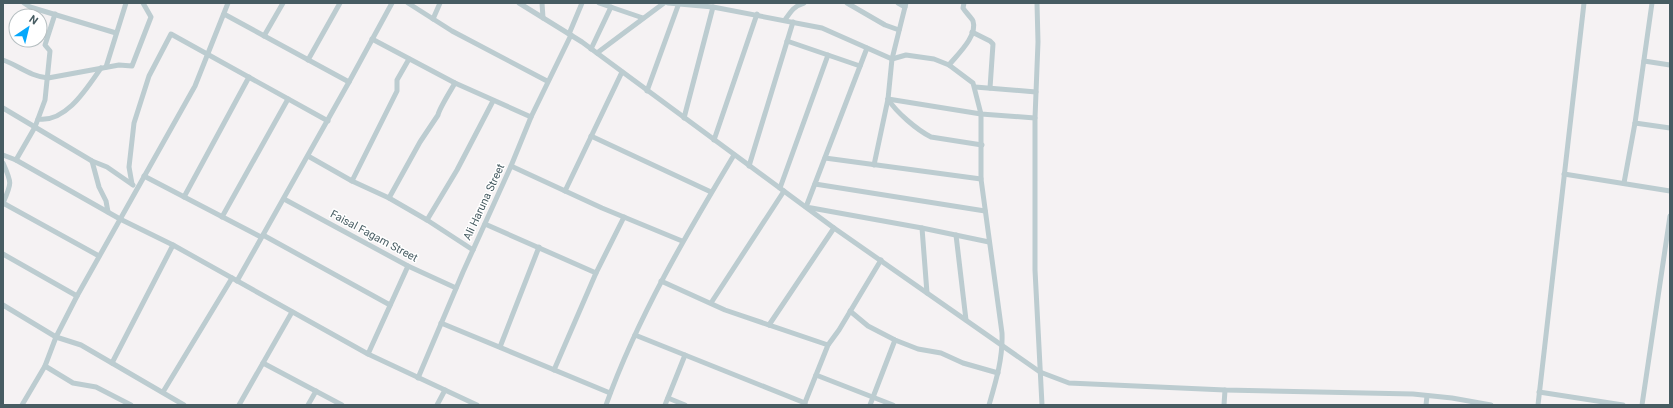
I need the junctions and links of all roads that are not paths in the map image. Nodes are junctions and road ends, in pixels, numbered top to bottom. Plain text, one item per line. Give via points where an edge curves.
1 (24, 3) edge
2 (126, 3) edge
3 (144, 3) edge
4 (228, 3) edge
5 (283, 3) edge
6 (340, 3) edge
7 (392, 3) edge
8 (408, 3) edge
9 (440, 3) edge
10 (518, 3) edge
11 (542, 3) edge
12 (582, 3) edge
13 (600, 3) edge
14 (664, 3) edge
15 (668, 3) edge
16 (804, 3) edge
17 (847, 3) edge
18 (898, 3) edge
19 (964, 3) edge
20 (1037, 3) edge
21 (1584, 3) edge
22 (1652, 3) edge
23 (679, 4) edge
24 (906, 5) edge
25 (611, 7) junction
26 (713, 7) junction
27 (55, 14) junction
28 (224, 14) junction
29 (757, 14) junction
30 (543, 18) junction
31 (643, 18) junction
32 (433, 19) junction
33 (784, 20) junction
34 (793, 22) junction
35 (899, 30) junction
36 (972, 32) junction
37 (116, 33) junction
38 (570, 34) junction
39 (264, 36) junction
40 (372, 39) junction
41 (787, 41) junction
42 (867, 48) junction
43 (592, 49) junction
44 (597, 53) junction
45 (208, 54) junction
46 (828, 55) junction
47 (409, 59) junction
48 (892, 59) junction
49 (3, 60) edge
50 (308, 60) junction
51 (1644, 61) junction
52 (949, 65) junction
53 (1670, 65) edge
54 (860, 66) junction
55 (103, 68) junction
56 (622, 72) junction
57 (249, 77) junction
58 (48, 78) junction
59 (548, 81) junction
60 (350, 82) junction
61 (455, 83) junction
62 (975, 86) junction
63 (990, 88) junction
64 (647, 91) junction
65 (1036, 92) junction
66 (288, 99) junction
67 (888, 99) junction
68 (493, 101) junction
69 (3, 108) edge
70 (982, 114) junction
71 (531, 116) junction
72 (684, 118) junction
73 (1035, 118) junction
74 (38, 119) junction
75 (328, 121) junction
76 (1636, 123) junction
77 (35, 127) junction
78 (1670, 128) edge
79 (591, 136) junction
80 (714, 140) junction
81 (982, 145) junction
82 (3, 155) edge
83 (734, 155) junction
84 (308, 156) junction
85 (825, 158) junction
86 (16, 160) junction
87 (92, 161) junction
88 (3, 163) edge
89 (874, 165) junction
90 (512, 166) junction
91 (749, 166) junction
92 (1564, 174) junction
93 (144, 176) junction
94 (981, 179) junction
95 (352, 181) junction
96 (1624, 183) junction
97 (132, 184) junction
98 (815, 184) junction
99 (137, 187) junction
100 (782, 189) junction
101 (565, 191) junction
102 (1670, 191) edge
103 (711, 192) junction
104 (184, 197) junction
105 (389, 198) junction
106 (284, 199) junction
107 (3, 203) edge
108 (806, 207) junction
109 (985, 211) junction
110 (108, 212) junction
111 (1670, 216) edge
112 (222, 217) junction
113 (624, 217) junction
114 (120, 219) junction
115 (427, 220) junction
116 (485, 224) junction
117 (834, 228) junction
118 (922, 228) junction
119 (956, 235) junction
120 (262, 236) junction
121 (682, 241) junction
122 (989, 242) junction
123 (173, 245) junction
124 (538, 247) junction
125 (473, 250) junction
126 (3, 254) edge
127 (99, 256) junction
128 (881, 260) junction
129 (408, 266) junction
130 (596, 273) junction
131 (232, 278) junction
132 (237, 281) junction
133 (661, 281) junction
134 (456, 288) junction
135 (927, 293) junction
136 (77, 296) junction
137 (711, 303) junction
138 (390, 305) junction
139 (3, 306) edge
140 (850, 311) junction
141 (292, 312) junction
142 (966, 320) junction
143 (441, 323) junction
144 (769, 325) junction
145 (635, 335) junction
146 (56, 337) junction
147 (895, 340) junction
148 (828, 345) junction
149 (500, 347) junction
150 (1003, 347) junction
151 (368, 354) junction
152 (685, 355) junction
153 (112, 363) junction
154 (263, 363) junction
155 (45, 366) junction
156 (554, 370) junction
157 (1040, 372) junction
158 (998, 373) junction
159 (816, 375) junction
160 (418, 378) junction
161 (445, 390) junction
162 (1225, 390) junction
163 (316, 391) junction
164 (163, 392) junction
165 (1539, 392) junction
166 (610, 393) junction
167 (1427, 396) junction
168 (668, 398) junction
169 (873, 398) junction
170 (804, 404) edge
171 (22, 405) edge
172 (131, 405) edge
173 (184, 405) edge
174 (239, 405) edge
175 (308, 405) edge
176 (342, 405) edge
177 (438, 405) edge
178 (477, 405) edge
179 (606, 405) edge
180 (665, 405) edge
181 (685, 405) edge
182 (870, 405) edge
183 (893, 405) edge
184 (989, 405) edge
185 (1042, 405) edge
186 (1224, 405) edge
187 (1426, 405) edge
188 (1491, 405) edge
189 (1538, 405) edge
190 (1623, 405) edge
191 (1642, 405) edge

1 - 27 street
2 - 37 street
3 - 55 street via 151,17 134,64 130,67 119,65
4 - 28 street
5 - 39 street
6 - 50 street
7 - 40 street
8 - 32 street
9 - 32 street
10 - 30 street
11 - 30 street
12 - 38 street, Ali Haruna Street
13 - 25 street
14 - 31 street
15 - 23 street
16 - 33 street via 793,8
17 - 35 street via 885,25
18 - 24 street
19 - 36 street via 965,11 973,20
20 - 65 street
21 - 92 street
22 - 51 street
23 - 26 street
23 - 64 street
24 - 35 street
25 - 31 street
25 - 43 street
26 - 29 street
26 - 72 street
27 - 37 street
27 - 58 street via 45,44 50,51
28 - 39 street
28 - 45 street
29 - 33 street
29 - 80 street
30 - 38 street
31 - 44 street
32 - 59 street
33 - 34 street
34 - 41 street
34 - 42 street via 822,28
35 - 48 street
36 - 52 street via 968,43
36 - 63 street via 993,44
37 - 55 street
38 - 43 street
38 - 59 street, Ali Haruna Street
39 - 50 street
40 - 47 street
40 - 60 street
41 - 46 street
41 - 91 street
42 - 48 street
42 - 54 street
43 - 44 street
44 - 56 street
45 - 57 street
45 - 93 street via 195,86
45 - 97 street via 173,34 170,35 149,76 134,123 129,167
46 - 54 street
46 - 100 street
47 - 61 street
47 - 95 street via 397,80 397,91
48 - 52 street via 900,56 922,57
48 - 67 street
49 - 58 street via 28,74
50 - 60 street
51 - 53 street
51 - 76 street
52 - 62 street
54 - 85 street
55 - 58 street
55 - 74 street via 69,108 49,119
56 - 64 street
56 - 79 street
57 - 66 street
57 - 104 street
58 - 74 street via 45,100
59 - 71 street, Ali Haruna Street
60 - 75 street
61 - 68 street
61 - 105 street
62 - 63 street
62 - 70 street
63 - 65 street
64 - 72 street
65 - 73 street
66 - 75 street
66 - 112 street
67 - 70 street
67 - 81 street via 931,137
67 - 89 street
68 - 71 street
68 - 115 street
69 - 77 street
70 - 73 street
70 - 81 street
71 - 90 street, Ali Haruna Street
72 - 80 street
73 - 157 street via 1035,270
74 - 77 street
75 - 84 street
76 - 78 street
76 - 96 street
77 - 86 street
77 - 87 street
79 - 101 street
79 - 103 street
80 - 83 street
81 - 94 street
82 - 86 street
83 - 91 street
83 - 103 street
84 - 95 street
84 - 106 street
85 - 89 street
85 - 98 street
86 - 110 street
87 - 97 street via 107,167
87 - 110 street
88 - 107 street via 11,186
89 - 94 street
90 - 101 street
90 - 116 street, Ali Haruna Street
91 - 100 street
92 - 96 street
92 - 165 street
93 - 99 street
93 - 104 street
94 - 109 street
95 - 105 street
96 - 102 street
97 - 99 street
98 - 108 street
98 - 109 street
99 - 114 street
100 - 108 street
100 - 137 street
101 - 113 street
103 - 121 street
104 - 112 street
105 - 115 street
106 - 120 street
106 - 129 street, Faisal Fagam Street
107 - 127 street
108 - 117 street
108 - 118 street
109 - 122 street
110 - 114 street
111 - 191 street
112 - 120 street
113 - 121 street
113 - 130 street
114 - 123 street
114 - 127 street
115 - 125 street
116 - 124 street
116 - 125 street, Ali Haruna Street
117 - 128 street
117 - 144 street
118 - 119 street
118 - 135 street
119 - 122 street
119 - 142 street
120 - 132 street
120 - 138 street
121 - 133 street
122 - 150 street
123 - 131 street
123 - 153 street
124 - 130 street
124 - 149 street
125 - 134 street, Ali Haruna Street
126 - 136 street
127 - 136 street
128 - 135 street
128 - 140 street
129 - 134 street, Faisal Fagam Street
129 - 138 street
130 - 156 street
131 - 132 street
131 - 164 street
132 - 141 street
133 - 137 street
133 - 145 street
134 - 143 street, Ali Haruna Street
135 - 142 street
136 - 146 street
137 - 144 street
138 - 151 street
139 - 146 street
140 - 147 street via 868,326
140 - 148 street
141 - 151 street
141 - 154 street
142 - 150 street
143 - 149 street
143 - 160 street, Ali Haruna Street
144 - 148 street
145 - 152 street
145 - 166 street
146 - 153 street via 81,345
146 - 155 street
147 - 158 street
147 - 169 street
148 - 159 street
149 - 156 street
150 - 157 street
150 - 158 street
151 - 160 street
152 - 168 street
152 - 170 street
153 - 164 street
154 - 163 street
154 - 174 street
155 - 171 street
155 - 172 street via 73,383 96,388
156 - 166 street
157 - 162 street via 1069,383
157 - 185 street
158 - 184 street
159 - 169 street
159 - 170 street
160 - 161 street
161 - 177 street
161 - 178 street
162 - 167 street
162 - 186 street
163 - 175 street
163 - 176 street
164 - 173 street
165 - 189 street
165 - 190 street
166 - 179 street
167 - 187 street
167 - 188 street
168 - 180 street
168 - 181 street
169 - 182 street
169 - 183 street

